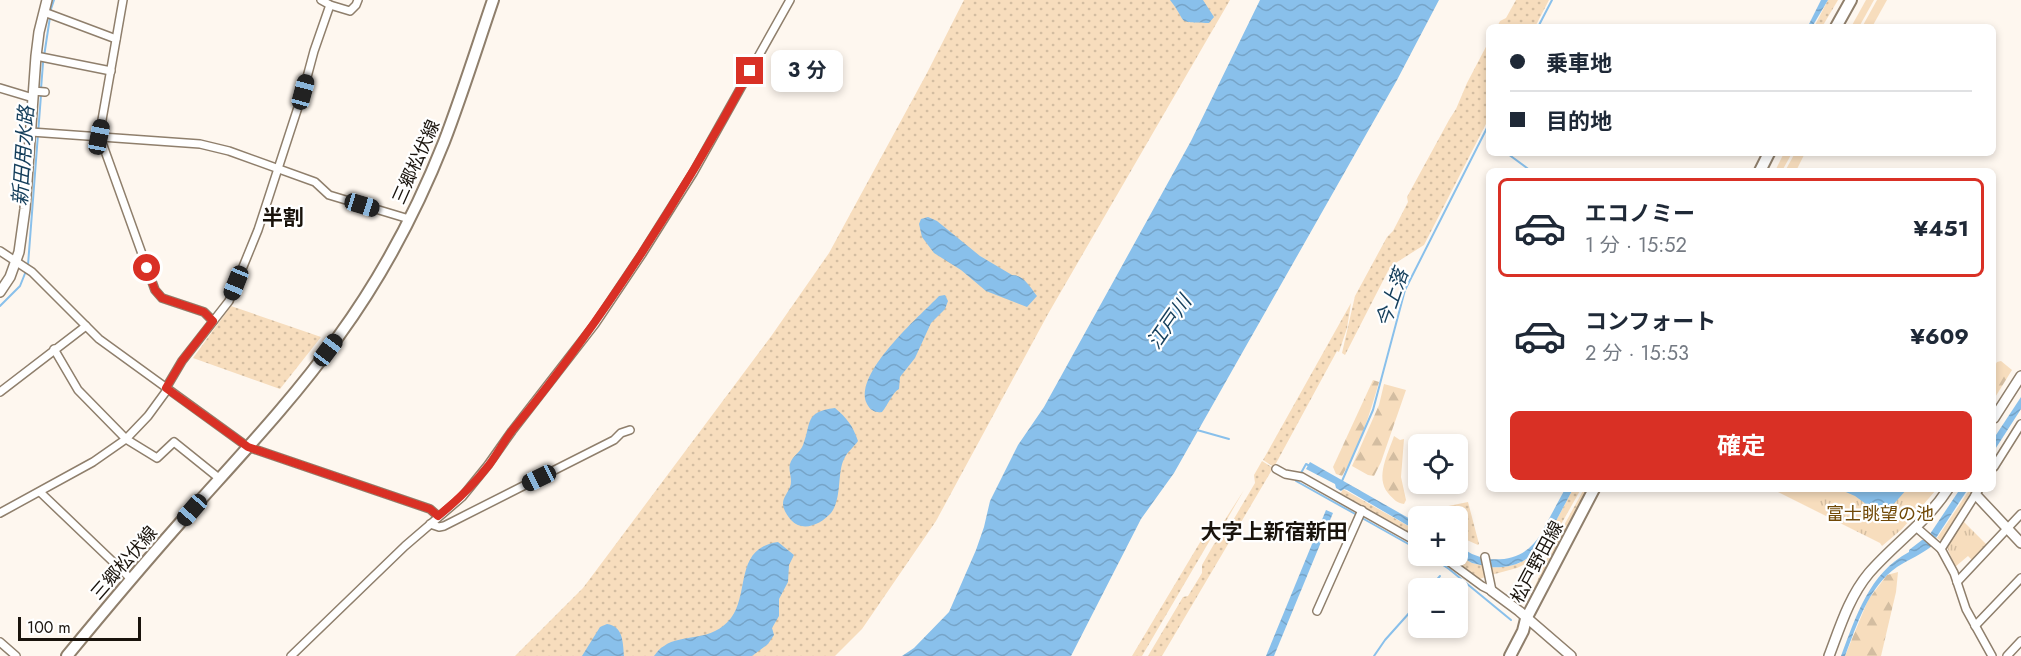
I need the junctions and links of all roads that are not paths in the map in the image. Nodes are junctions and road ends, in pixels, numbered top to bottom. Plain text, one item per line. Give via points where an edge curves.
1 (47, 0) edge
2 (123, 0) edge
3 (321, 0) edge
4 (358, 0) edge
5 (493, 0) edge
6 (790, 0) edge
7 (1851, 0) edge
8 (330, 5) junction
9 (49, 14) junction
10 (1838, 24) edge
11 (116, 39) junction
12 (42, 57) junction
13 (111, 71) junction
14 (0, 87) edge
15 (37, 93) junction
16 (33, 133) junction
17 (99, 137) junction
18 (277, 168) junction
19 (409, 219) junction
20 (0, 251) edge
21 (19, 263) junction
22 (0, 292) edge
23 (213, 321) junction
24 (86, 326) junction
25 (54, 349) junction
26 (2021, 376) edge
27 (166, 389) junction
28 (0, 392) edge
29 (1996, 415) edge
30 (2021, 424) edge
31 (630, 430) dead end
32 (126, 439) junction
33 (248, 447) junction
34 (1996, 464) edge
35 (1276, 469) dead end
36 (220, 479) junction
37 (40, 492) junction
38 (1592, 492) edge
39 (1946, 492) edge
40 (1978, 492) edge
41 (0, 513) edge
42 (1360, 514) junction
43 (2021, 514) edge
44 (438, 516) junction
45 (430, 524) junction
46 (1917, 528) junction
47 (2008, 528) junction
48 (1408, 538) edge
49 (2021, 543) edge
50 (1941, 549) junction
51 (1485, 557) dead end
52 (1455, 566) edge
53 (2021, 578) edge
54 (131, 579) junction
55 (1957, 582) junction
56 (1492, 591) junction
57 (1317, 611) dead end
58 (1526, 619) junction
59 (1975, 626) junction
60 (2021, 641) edge
61 (0, 642) edge
62 (16, 656) edge
63 (67, 656) edge
64 (291, 656) edge
65 (1502, 656) edge
66 (1510, 656) edge
67 (1571, 656) edge
68 (1829, 656) edge
69 (1992, 656) edge
70 (2007, 656) edge

1 - 9 street
2 - 11 street
3 - 8 street
4 - 8 street via 350,11
5 - 19 main road, 三郷松伏線 via 443,143
6 - 44 street via 693,172 595,324 462,497
7 - 10 main road
8 - 18 street
9 - 11 street
9 - 12 street
11 - 13 street
12 - 13 street
12 - 15 street
13 - 17 street
14 - 15 street
15 - 16 street
16 - 17 street
16 - 21 street
17 - 18 street via 200,144
17 - 23 street via 155,290 162,298 204,312
18 - 19 street via 315,182 329,195
18 - 23 street via 258,230 229,301
19 - 33 main road, 三郷松伏線 via 339,336
20 - 21 street
21 - 22 street
21 - 24 street
23 - 27 street
24 - 25 street
24 - 27 street
25 - 28 street
25 - 32 street via 78,390
26 - 29 street
27 - 32 street
27 - 33 street
30 - 34 street
31 - 45 street via 444,526
32 - 36 street via 157,458 174,442
32 - 37 street
33 - 36 main road, 三郷松伏線
33 - 44 street via 430,509
35 - 42 street via 1300,476
36 - 54 main road, 三郷松伏線
37 - 41 street
37 - 54 street
38 - 58 main road, 松戸野田線
39 - 46 street
40 - 47 street
40 - 50 street
42 - 48 street
42 - 57 street
43 - 47 street
44 - 45 street
45 - 64 street
46 - 50 street
46 - 68 street via 1864,580 1849,604
47 - 49 street
47 - 55 street
50 - 55 street
51 - 56 street
52 - 56 street
53 - 59 street
54 - 63 main road, 三郷松伏線
55 - 59 street
56 - 58 street
58 - 65 main road, 松戸野田線
58 - 66 main road, 松戸野田線
58 - 67 street
59 - 69 street
60 - 70 street
61 - 62 street

